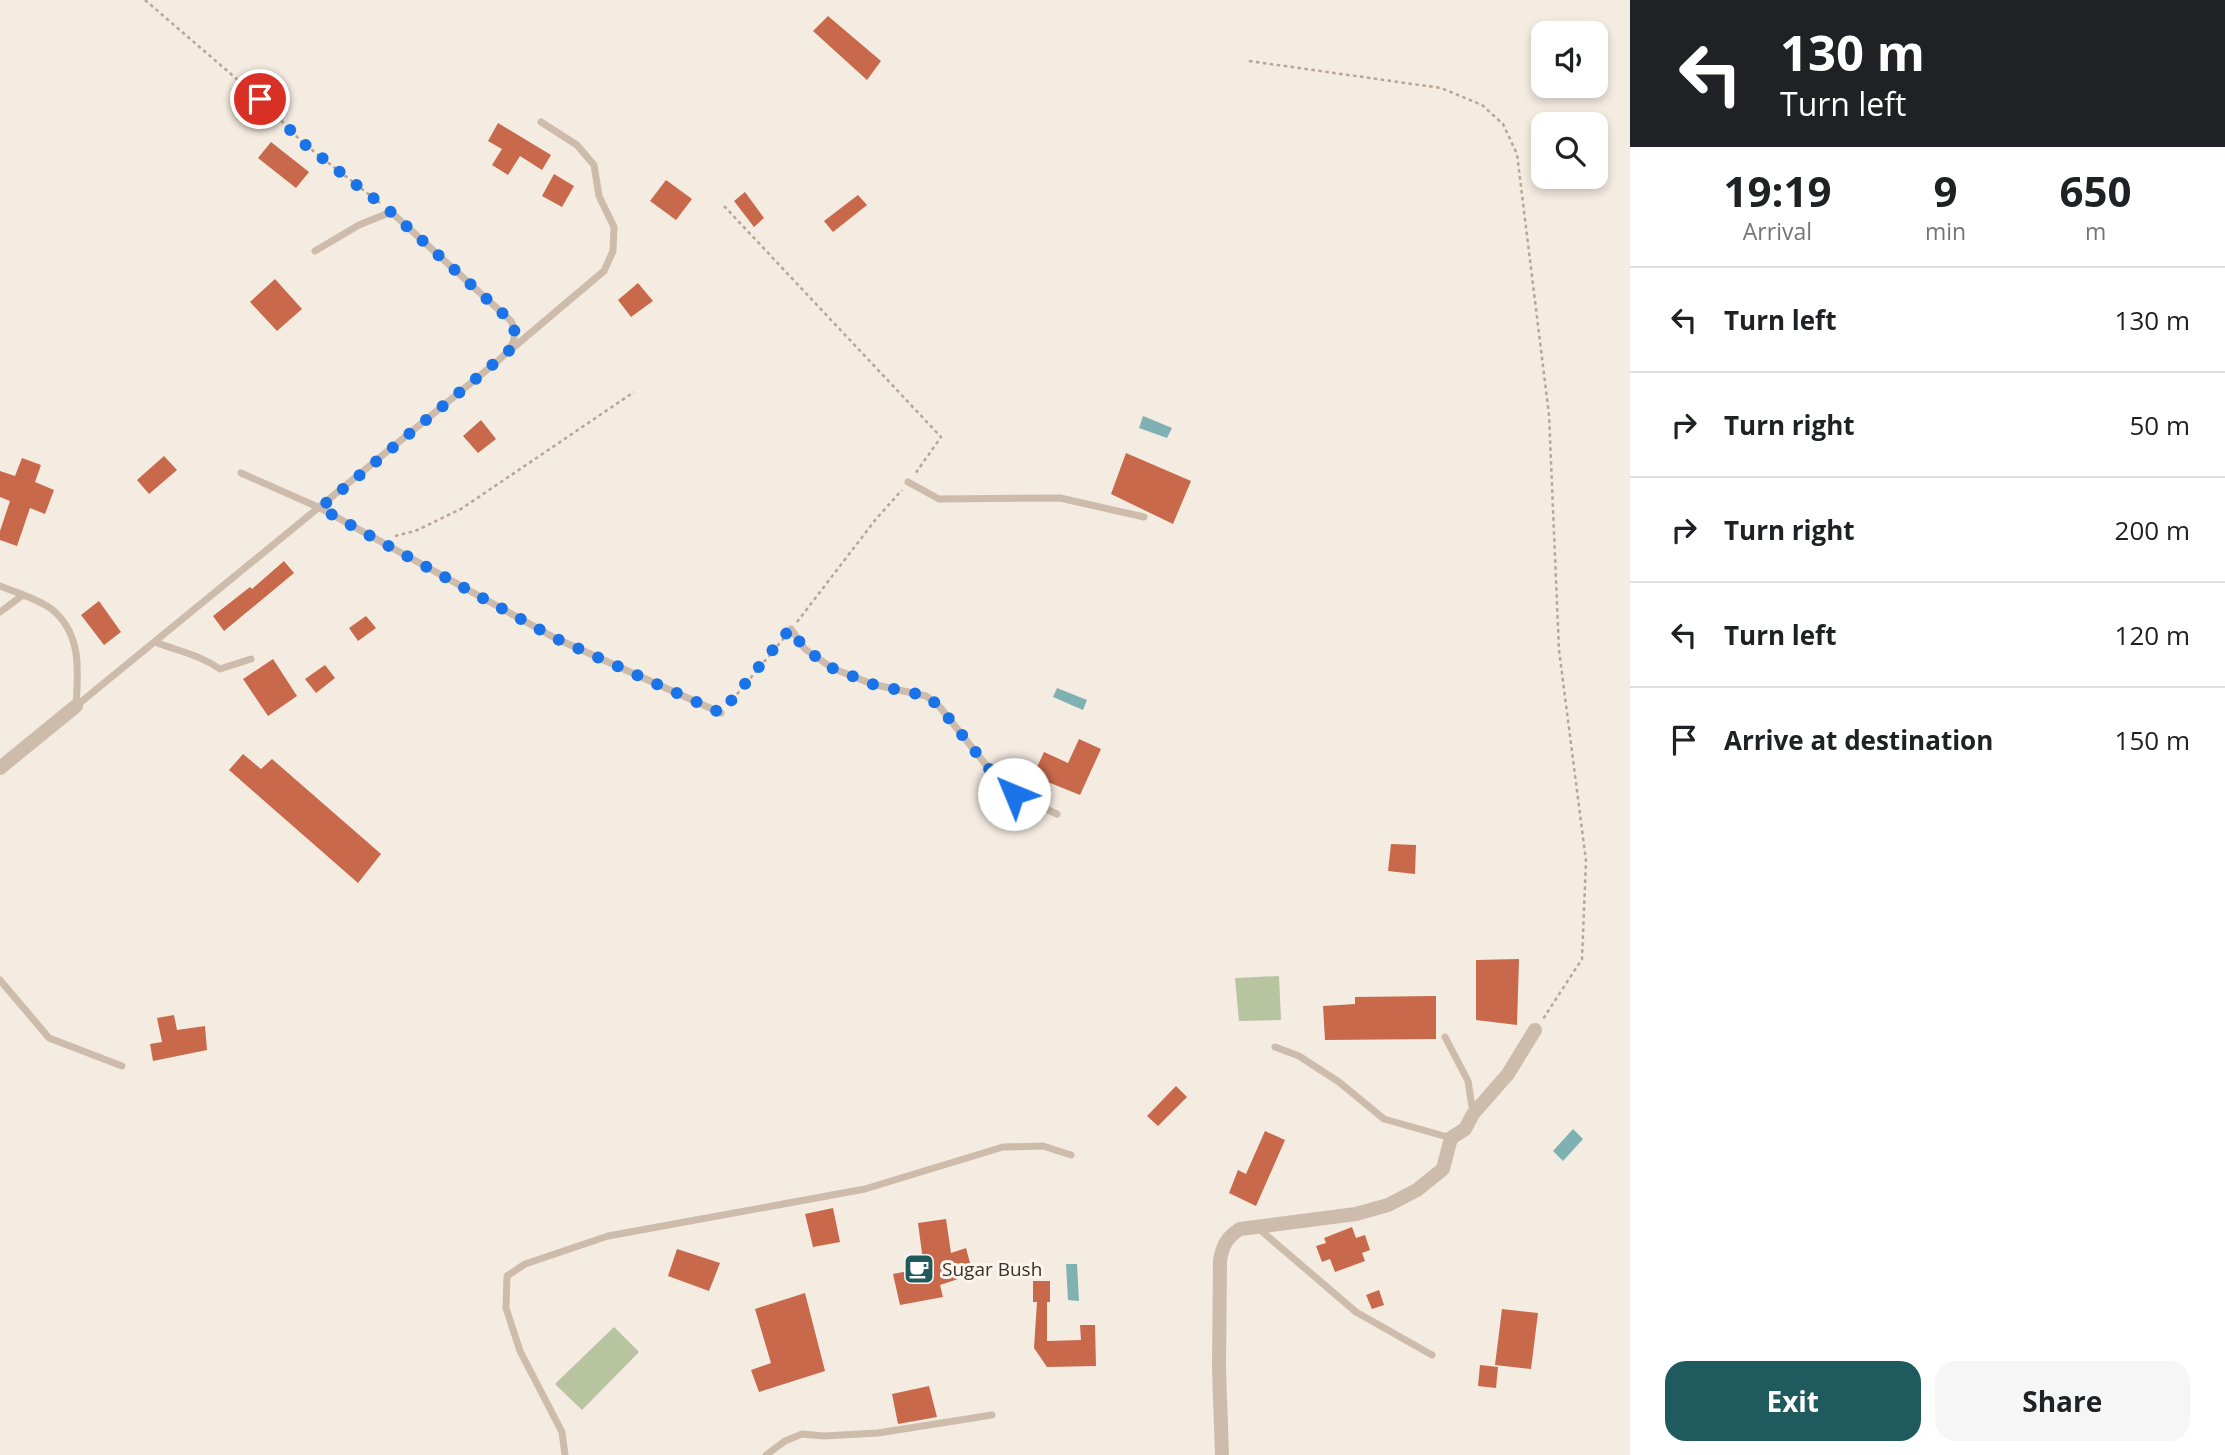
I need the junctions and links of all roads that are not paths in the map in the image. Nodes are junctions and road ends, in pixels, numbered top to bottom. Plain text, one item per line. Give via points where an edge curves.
1 (541, 122) dead end
2 (315, 251) dead end
3 (508, 352) junction
4 (241, 472) dead end
5 (908, 482) road end
6 (320, 508) junction
7 (1144, 517) dead end
8 (0, 586) edge
9 (23, 595) junction
10 (0, 612) edge
11 (790, 629) road end
12 (155, 642) junction
13 (251, 659) dead end
14 (76, 706) junction
15 (721, 713) road end
16 (0, 768) edge
17 (1057, 814) dead end
18 (0, 980) edge
19 (1535, 1030) road end
20 (1446, 1037) dead end
21 (1275, 1047) dead end
22 (122, 1066) dead end
23 (1473, 1114) junction
24 (1451, 1138) junction
25 (1071, 1155) dead end
26 (1257, 1227) junction
27 (1432, 1355) dead end
28 (992, 1415) dead end
29 (565, 1455) edge
30 (766, 1455) edge
31 (1222, 1455) edge

1 - 3 lane via 577,145 594,165 599,195 614,227 613,251 604,271
2 - 3 lane via 391,212 511,321 516,332
3 - 6 lane
4 - 6 lane
5 - 7 lane via 939,499 1060,498
6 - 12 lane
6 - 15 lane via 555,638
8 - 9 lane
9 - 10 lane
9 - 14 lane via 55,611 75,639 79,668
11 - 17 lane via 805,649 832,668 872,684 926,696 1014,794
12 - 13 lane via 202,657 220,669
12 - 14 lane
14 - 16 street
18 - 22 lane via 49,1038
19 - 23 street via 1508,1074
20 - 23 lane via 1468,1081
21 - 24 lane via 1339,1082 1384,1119
23 - 24 street via 1465,1129
24 - 26 street via 1443,1169 1388,1205 1356,1214
25 - 29 lane via 1043,1146 1003,1147 866,1189 608,1236 524,1264 507,1276 506,1308 520,1352 562,1432
26 - 27 lane via 1356,1312
26 - 31 street via 1229,1235 1220,1260
28 - 30 lane via 878,1433 802,1434

